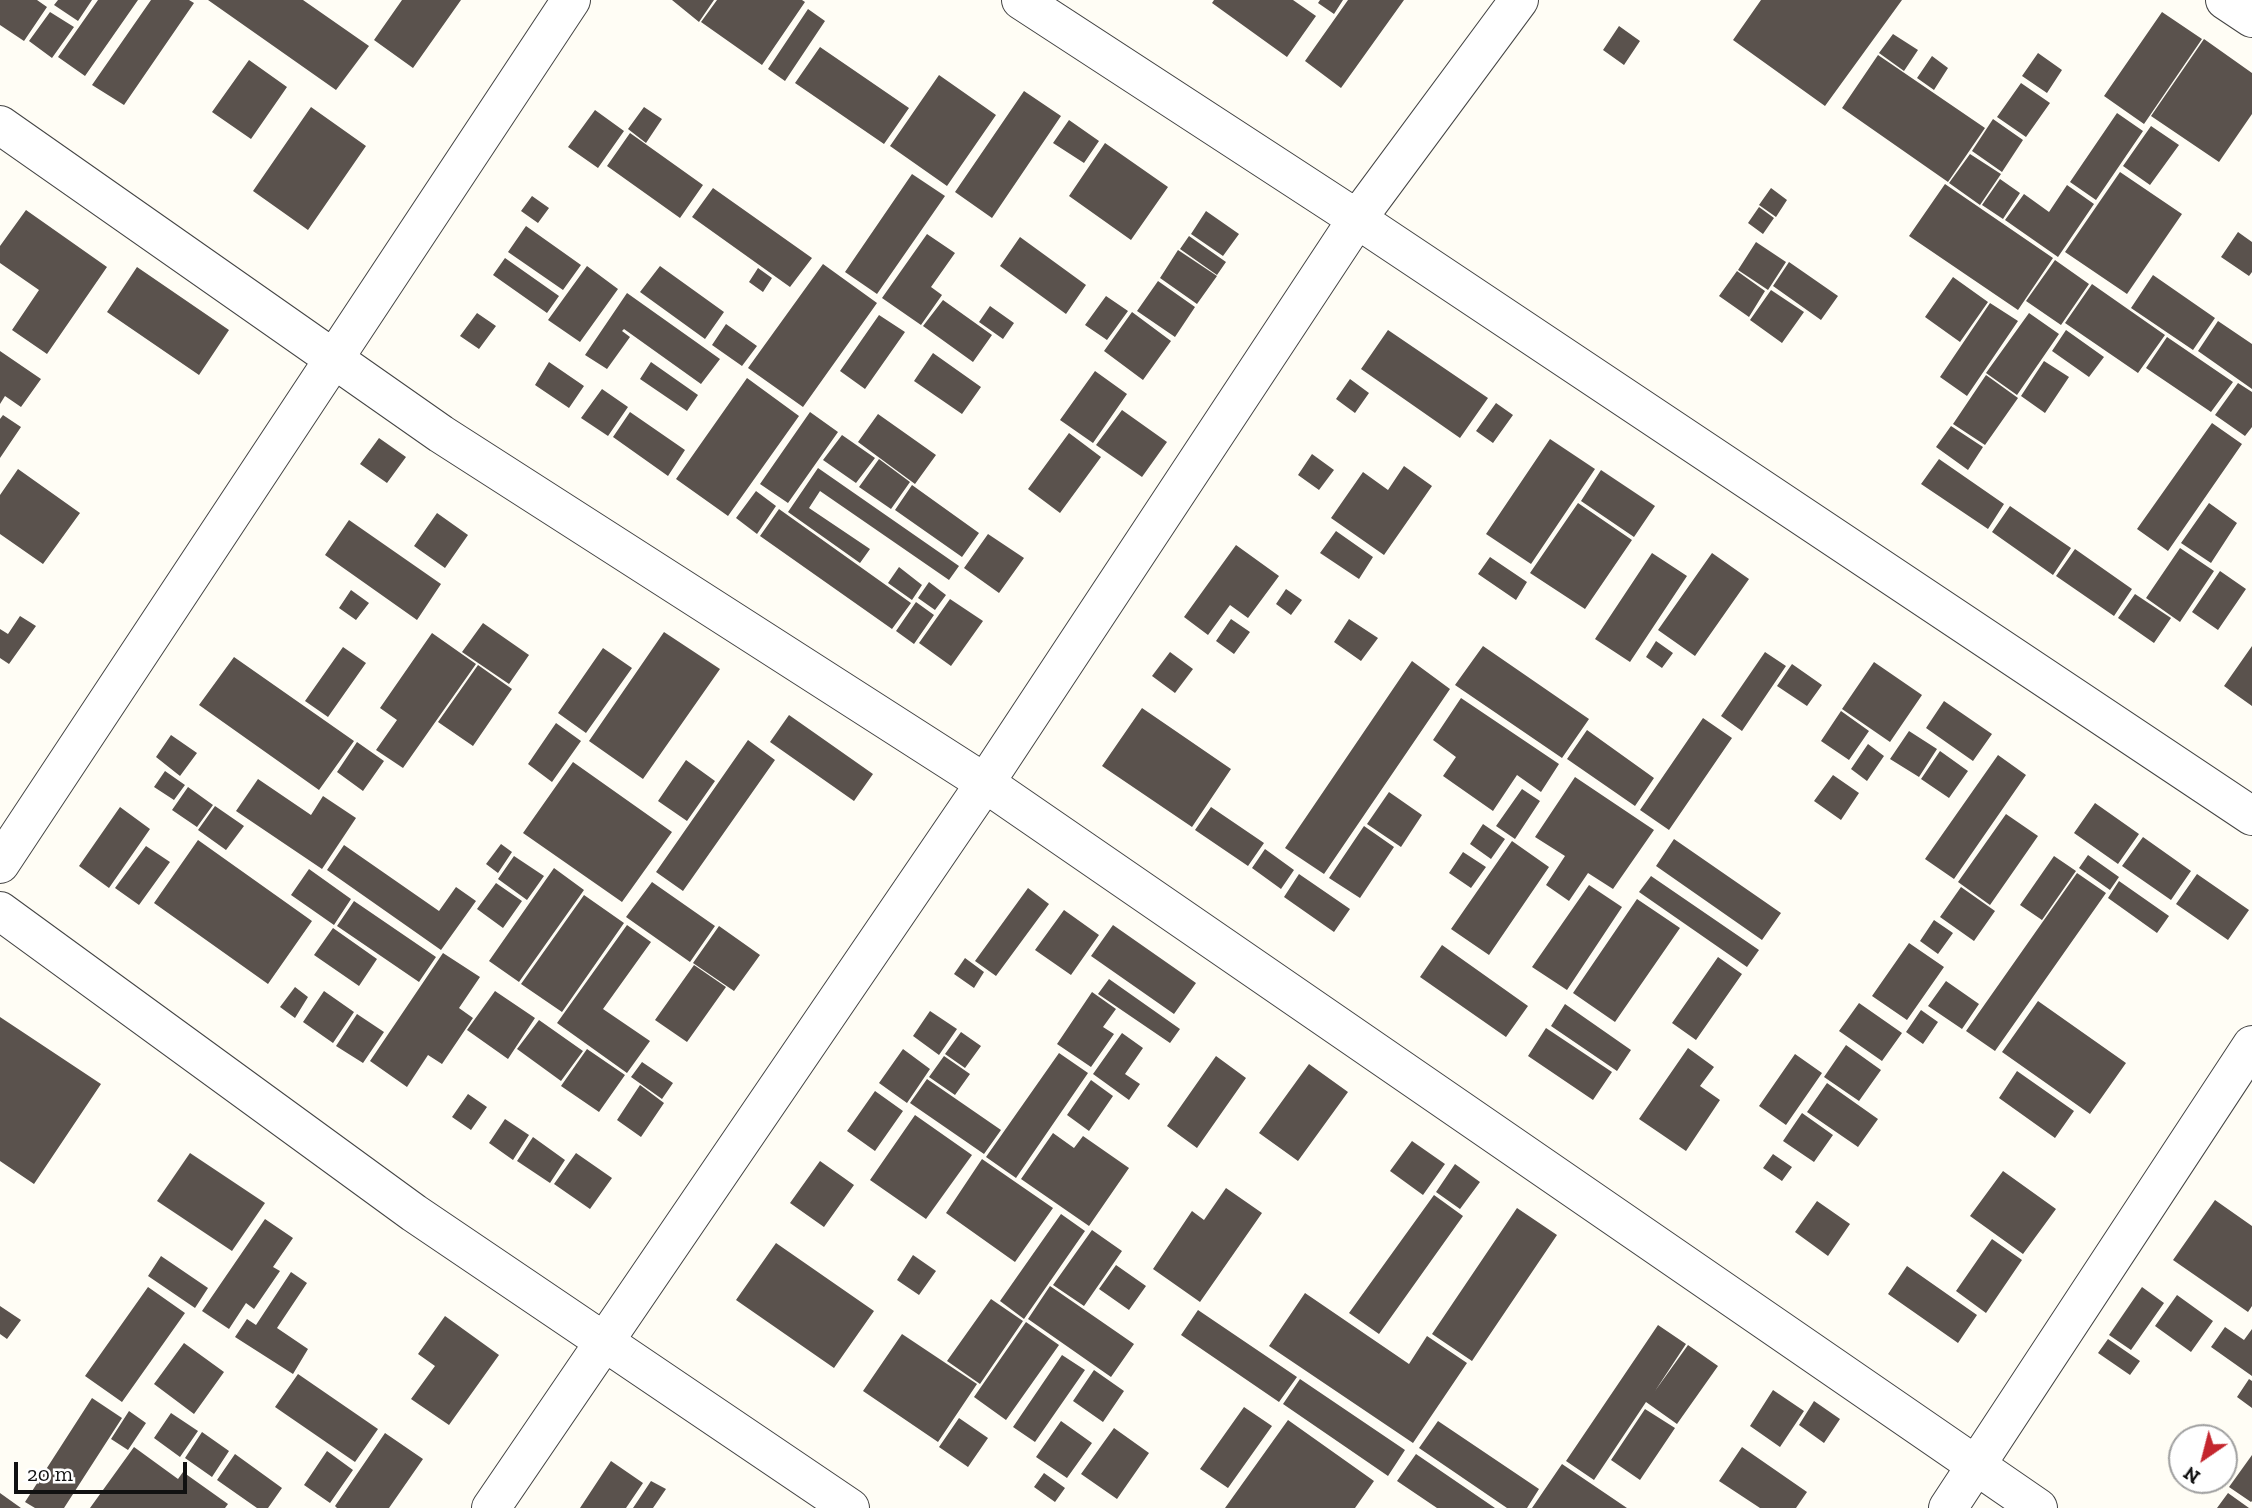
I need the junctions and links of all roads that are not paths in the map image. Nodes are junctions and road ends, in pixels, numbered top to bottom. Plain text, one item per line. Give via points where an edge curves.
1 (571, 0) edge
2 (1021, 0) edge
3 (1519, 0) edge
4 (2225, 0) edge
5 (2252, 19) edge
6 (0, 125) edge
7 (1357, 219) junction
8 (334, 358) junction
9 (985, 783) junction
10 (2252, 816) edge
11 (0, 864) edge
12 (0, 911) edge
13 (2252, 1045) edge
14 (605, 1344) junction
15 (1976, 1467) junction
16 (491, 1508) edge
17 (850, 1508) edge
18 (1948, 1508) edge
19 (2038, 1508) edge

1 - 8 street
2 - 7 street
3 - 7 street
4 - 5 street
6 - 8 street
7 - 9 street
7 - 10 street
8 - 9 street via 441,434
8 - 11 street
9 - 14 street
9 - 15 street
12 - 14 street via 414,1213
13 - 15 street
14 - 16 street
14 - 17 street
15 - 18 street
15 - 19 street

